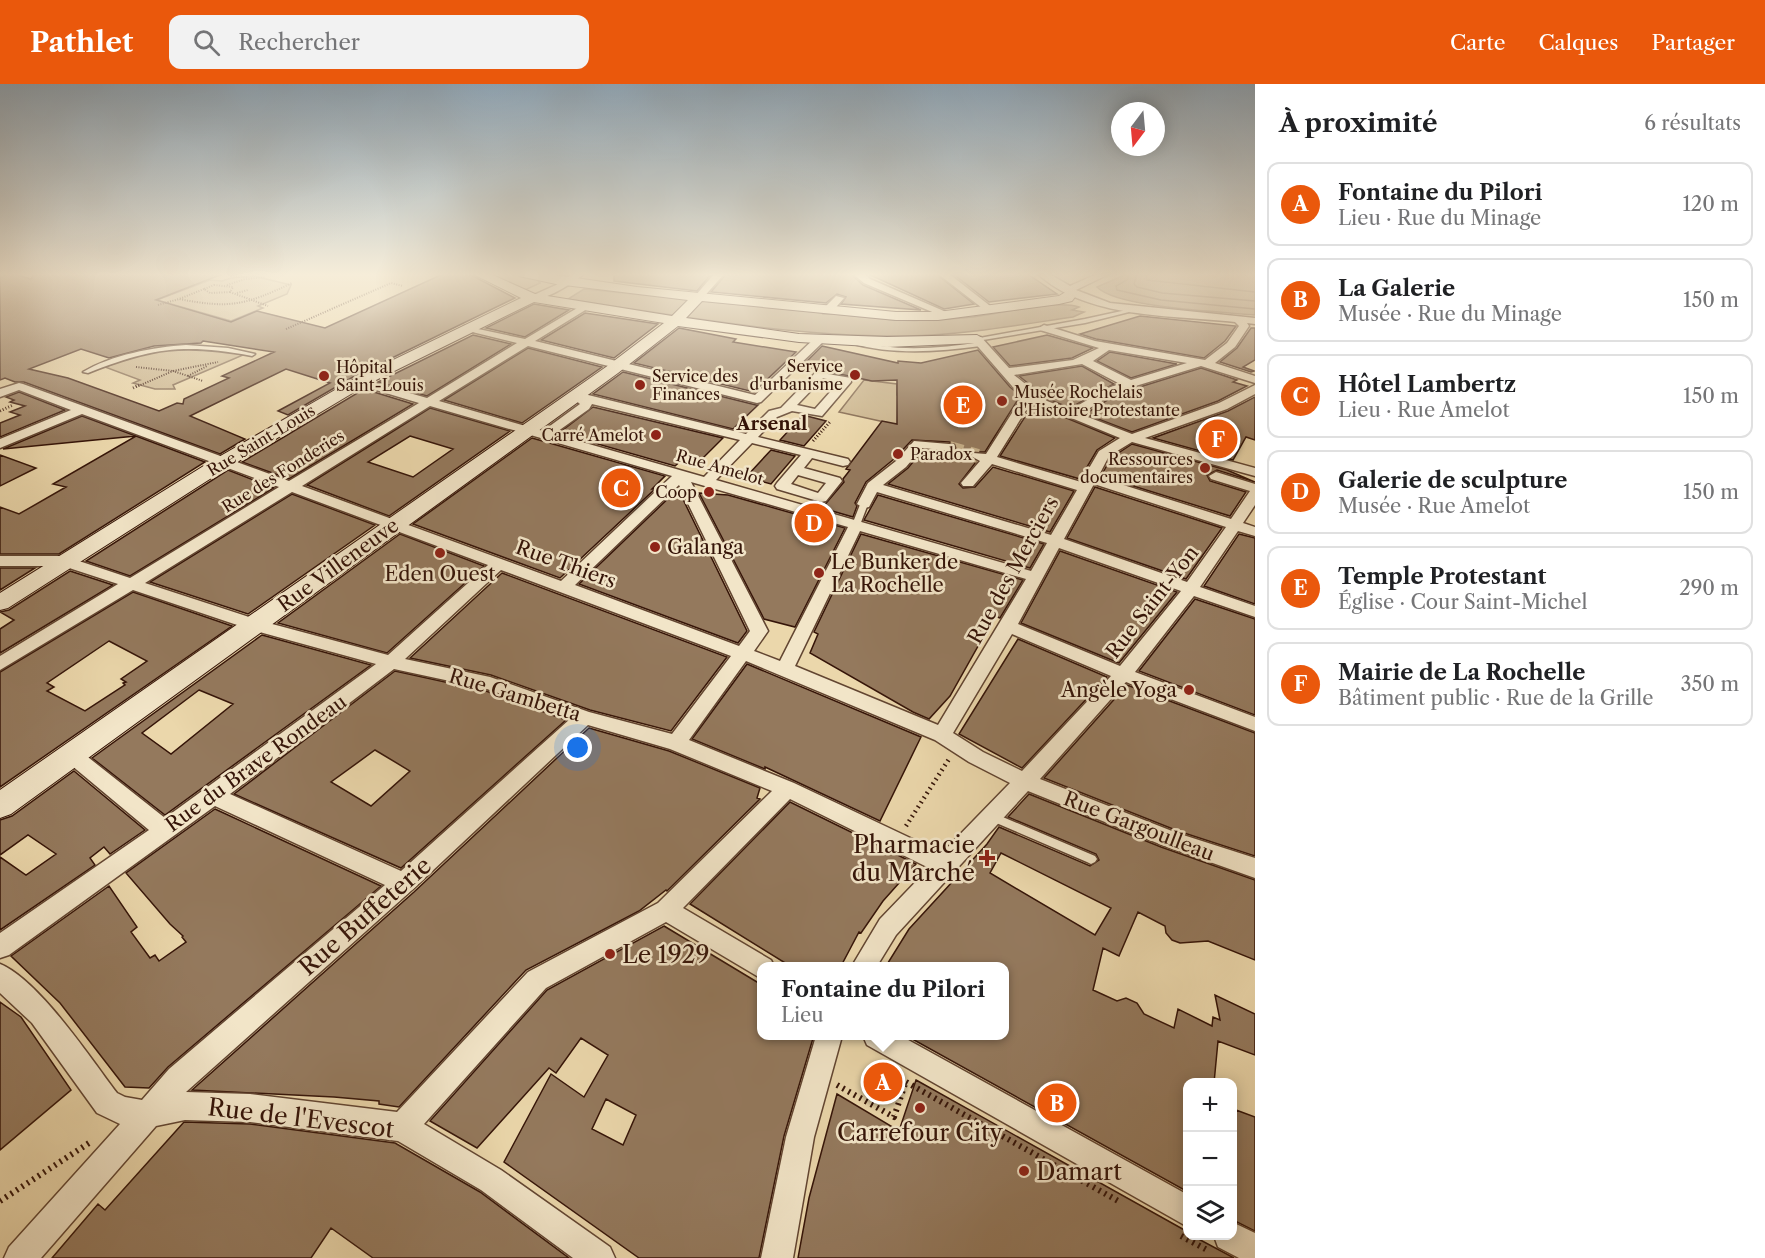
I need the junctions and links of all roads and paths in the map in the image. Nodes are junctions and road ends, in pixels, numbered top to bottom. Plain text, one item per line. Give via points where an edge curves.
1 (468, 328) joint
2 (551, 328) edge
3 (666, 328) edge
4 (726, 328) edge
5 (965, 328) edge
6 (1044, 328) joint
7 (1243, 328) edge
8 (977, 338) junction
9 (820, 339) junction
10 (526, 343) junction
11 (1106, 347) junction
12 (252, 354) dead end
13 (1083, 360) junction
14 (218, 362) dead end
15 (1203, 363) junction
16 (207, 365) junction
17 (615, 368) junction
18 (173, 370) junction
19 (86, 372) dead end
20 (1005, 372) junction
21 (188, 376) junction
22 (1255, 380) edge
23 (203, 381) dead end
24 (360, 381) junction
25 (1130, 384) junction
26 (133, 388) dead end
27 (1252, 391) edge
28 (0, 393) edge
29 (579, 397) junction
30 (1034, 399) junction
31 (430, 402) junction
32 (790, 406) dead end
33 (83, 409) junction
34 (837, 414) dead end
35 (1070, 415) junction
36 (535, 432) junction
37 (752, 438) junction
38 (1132, 438) junction
39 (0, 444) edge
40 (949, 448) tunnel mouth
41 (806, 453) junction
42 (983, 458) junction
43 (224, 461) junction
44 (843, 462) dead end
45 (795, 470) junction
46 (1255, 472) edge
47 (681, 474) junction
48 (1216, 476) dead end
49 (707, 482) junction
50 (968, 483) dead end
51 (1086, 483) junction
52 (292, 486) junction
53 (873, 486) junction
54 (1255, 488) edge
55 (1255, 494) edge
56 (864, 504) joint
57 (394, 524) junction
58 (856, 525) junction
59 (1236, 526) junction
60 (1255, 532) edge
61 (1056, 542) junction
62 (0, 561) edge
63 (64, 561) junction
64 (499, 563) junction
65 (1036, 578) junction
66 (132, 584) junction
67 (564, 587) junction
68 (1191, 591) junction
69 (0, 603) edge
70 (1255, 612) edge
71 (255, 625) junction
72 (1008, 626) junction
73 (742, 653) junction
74 (391, 662) junction
75 (0, 664) edge
76 (785, 669) junction
77 (1123, 674) junction
78 (584, 717) junction
79 (1255, 724) edge
80 (950, 740) junction
81 (676, 743) junction
82 (72, 755) junction
83 (1024, 782) junction
84 (787, 789) junction
85 (213, 796) junction
86 (0, 806) edge
87 (991, 816) junction
88 (164, 830) junction
89 (897, 840) junction
90 (1091, 859) dead end
91 (944, 865) junction
92 (1255, 868) edge
93 (404, 883) junction
94 (666, 910) junction
95 (0, 947) edge
96 (866, 962) edge
97 (757, 965) edge
98 (0, 976) edge
99 (828, 1040) edge
100 (881, 1040) edge
101 (910, 1070) junction
102 (818, 1075) junction
103 (914, 1086) dead end
104 (146, 1114) junction
105 (402, 1127) junction
106 (96, 1138) dead end
107 (0, 1201) edge
108 (1183, 1209) edge
109 (1236, 1240) edge
110 (1255, 1250) edge
111 (20, 1258) edge
112 (599, 1258) edge
113 (777, 1258) edge

1 - 10 street
1 - 24 street, Rue Saint-Louis
2 - 10 street, Rue des Fonderies
3 - 17 street, Rue Villeneuve
4 - 9 street
5 - 8 street
6 - 8 lane
6 - 11 street
7 - 15 street via 1231,345
8 - 9 street via 912,342
8 - 20 street
9 - 17 street via 757,399 724,399
10 - 17 street
10 - 31 street, Rue des Fonderies
11 - 13 street
11 - 15 street
12 - 19 lane via 205,346 158,347
13 - 20 street
13 - 25 street
14 - 16 path
15 - 22 street
15 - 25 street
16 - 18 path
16 - 21 path
17 - 29 street, Rue Villeneuve
18 - 21 path
18 - 26 path
20 - 30 street
21 - 23 path
24 - 31 street, Rue Amelot
24 - 43 street, Rue Saint-Louis
25 - 35 street
27 - 38 street, Rue des Merciers via 1223,406
28 - 33 street, Rue Thiers via 19,386
29 - 36 street, Rue Villeneuve
29 - 37 street via 713,432
30 - 35 street
30 - 42 street via 1023,405
31 - 36 street, Rue Amelot
31 - 52 street, Rue des Fonderies
32 - 37 street via 774,414
33 - 39 street
33 - 43 street, Rue Thiers
34 - 41 path
35 - 38 street
36 - 47 street, Rue Amelot
36 - 57 street, Rue Villeneuve
37 - 41 street
37 - 49 street
38 - 46 street
38 - 51 street, Rue des Merciers via 1104,454
40 - 53 street via 919,444
41 - 44 street
41 - 45 street
42 - 50 street
42 - 51 street
43 - 52 street, Rue Thiers
43 - 63 street, Rue Saint-Louis
45 - 45 street via 782,486 821,498 835,481
47 - 49 street, Rue Amelot
47 - 67 street
47 - 73 street via 759,631
48 - 54 street
49 - 58 street, Rue Amelot
51 - 59 street
51 - 61 street, Rue des Merciers
52 - 57 street, Rue Thiers
52 - 66 street, Rue des Fonderies
53 - 56 street
53 - 61 street
55 - 59 street, Rue Saint-Yon
56 - 58 lane
57 - 64 street, Rue Thiers
57 - 71 street, Rue Villeneuve
58 - 65 street, Rue Amelot
58 - 76 street
59 - 60 street
59 - 68 street, Rue Saint-Yon
61 - 65 street, Rue des Merciers
61 - 68 street
62 - 63 street, Rue Gambetta
63 - 66 street, Rue Gambetta
63 - 69 street, Rue Saint-Louis
64 - 67 street, Rue Thiers
64 - 74 street, Rue du Brave Rondeau
65 - 72 street, Rue des Merciers
66 - 71 street, Rue Gambetta
66 - 75 street, Rue des Fonderies
67 - 73 street, Rue Thiers
68 - 70 street
68 - 77 street, Rue Saint-Yon
71 - 74 street, Rue Gambetta
71 - 82 street, Rue Villeneuve
72 - 77 street
72 - 80 street, Rue des Merciers
73 - 76 street, Rue Thiers
73 - 81 street
74 - 78 street, Rue Gambetta via 490,683
74 - 85 street, Rue du Brave Rondeau
76 - 80 street, Rue Thiers
77 - 79 street
77 - 83 street, Rue Saint-Yon
78 - 81 street, Rue Gambetta
78 - 93 street, Rue Buffeterie
80 - 83 street, Rue Thiers
80 - 89 path
81 - 84 street, Rue Gambetta
82 - 86 street, Rue Villeneuve
82 - 88 street
83 - 87 street, Rue Saint-Yon
83 - 92 street, Rue Gargoulleau via 1183,845
84 - 89 street, Rue Gambetta
84 - 94 street
85 - 88 street, Rue du Brave Rondeau
85 - 93 street
87 - 90 lane
87 - 91 street, Rue Saint-Yon
88 - 95 street, Rue du Brave Rondeau
89 - 91 street, Rue Gambetta
91 - 96 street, Rue Saint-Yon via 888,927
93 - 104 street, Rue Buffeterie via 179,1079
94 - 97 street
94 - 105 street via 537,980
98 - 104 street via 41,1014 107,1103 123,1111
99 - 102 street
100 - 101 street
101 - 102 path via 894,1117
101 - 103 path
101 - 108 street
102 - 113 street via 800,1137
104 - 105 street, Rue de l'Evescot via 185,1106 250,1108
104 - 111 street, Rue Buffeterie
105 - 112 street, Rue de l'Evescot via 491,1180
106 - 107 path
109 - 110 street

